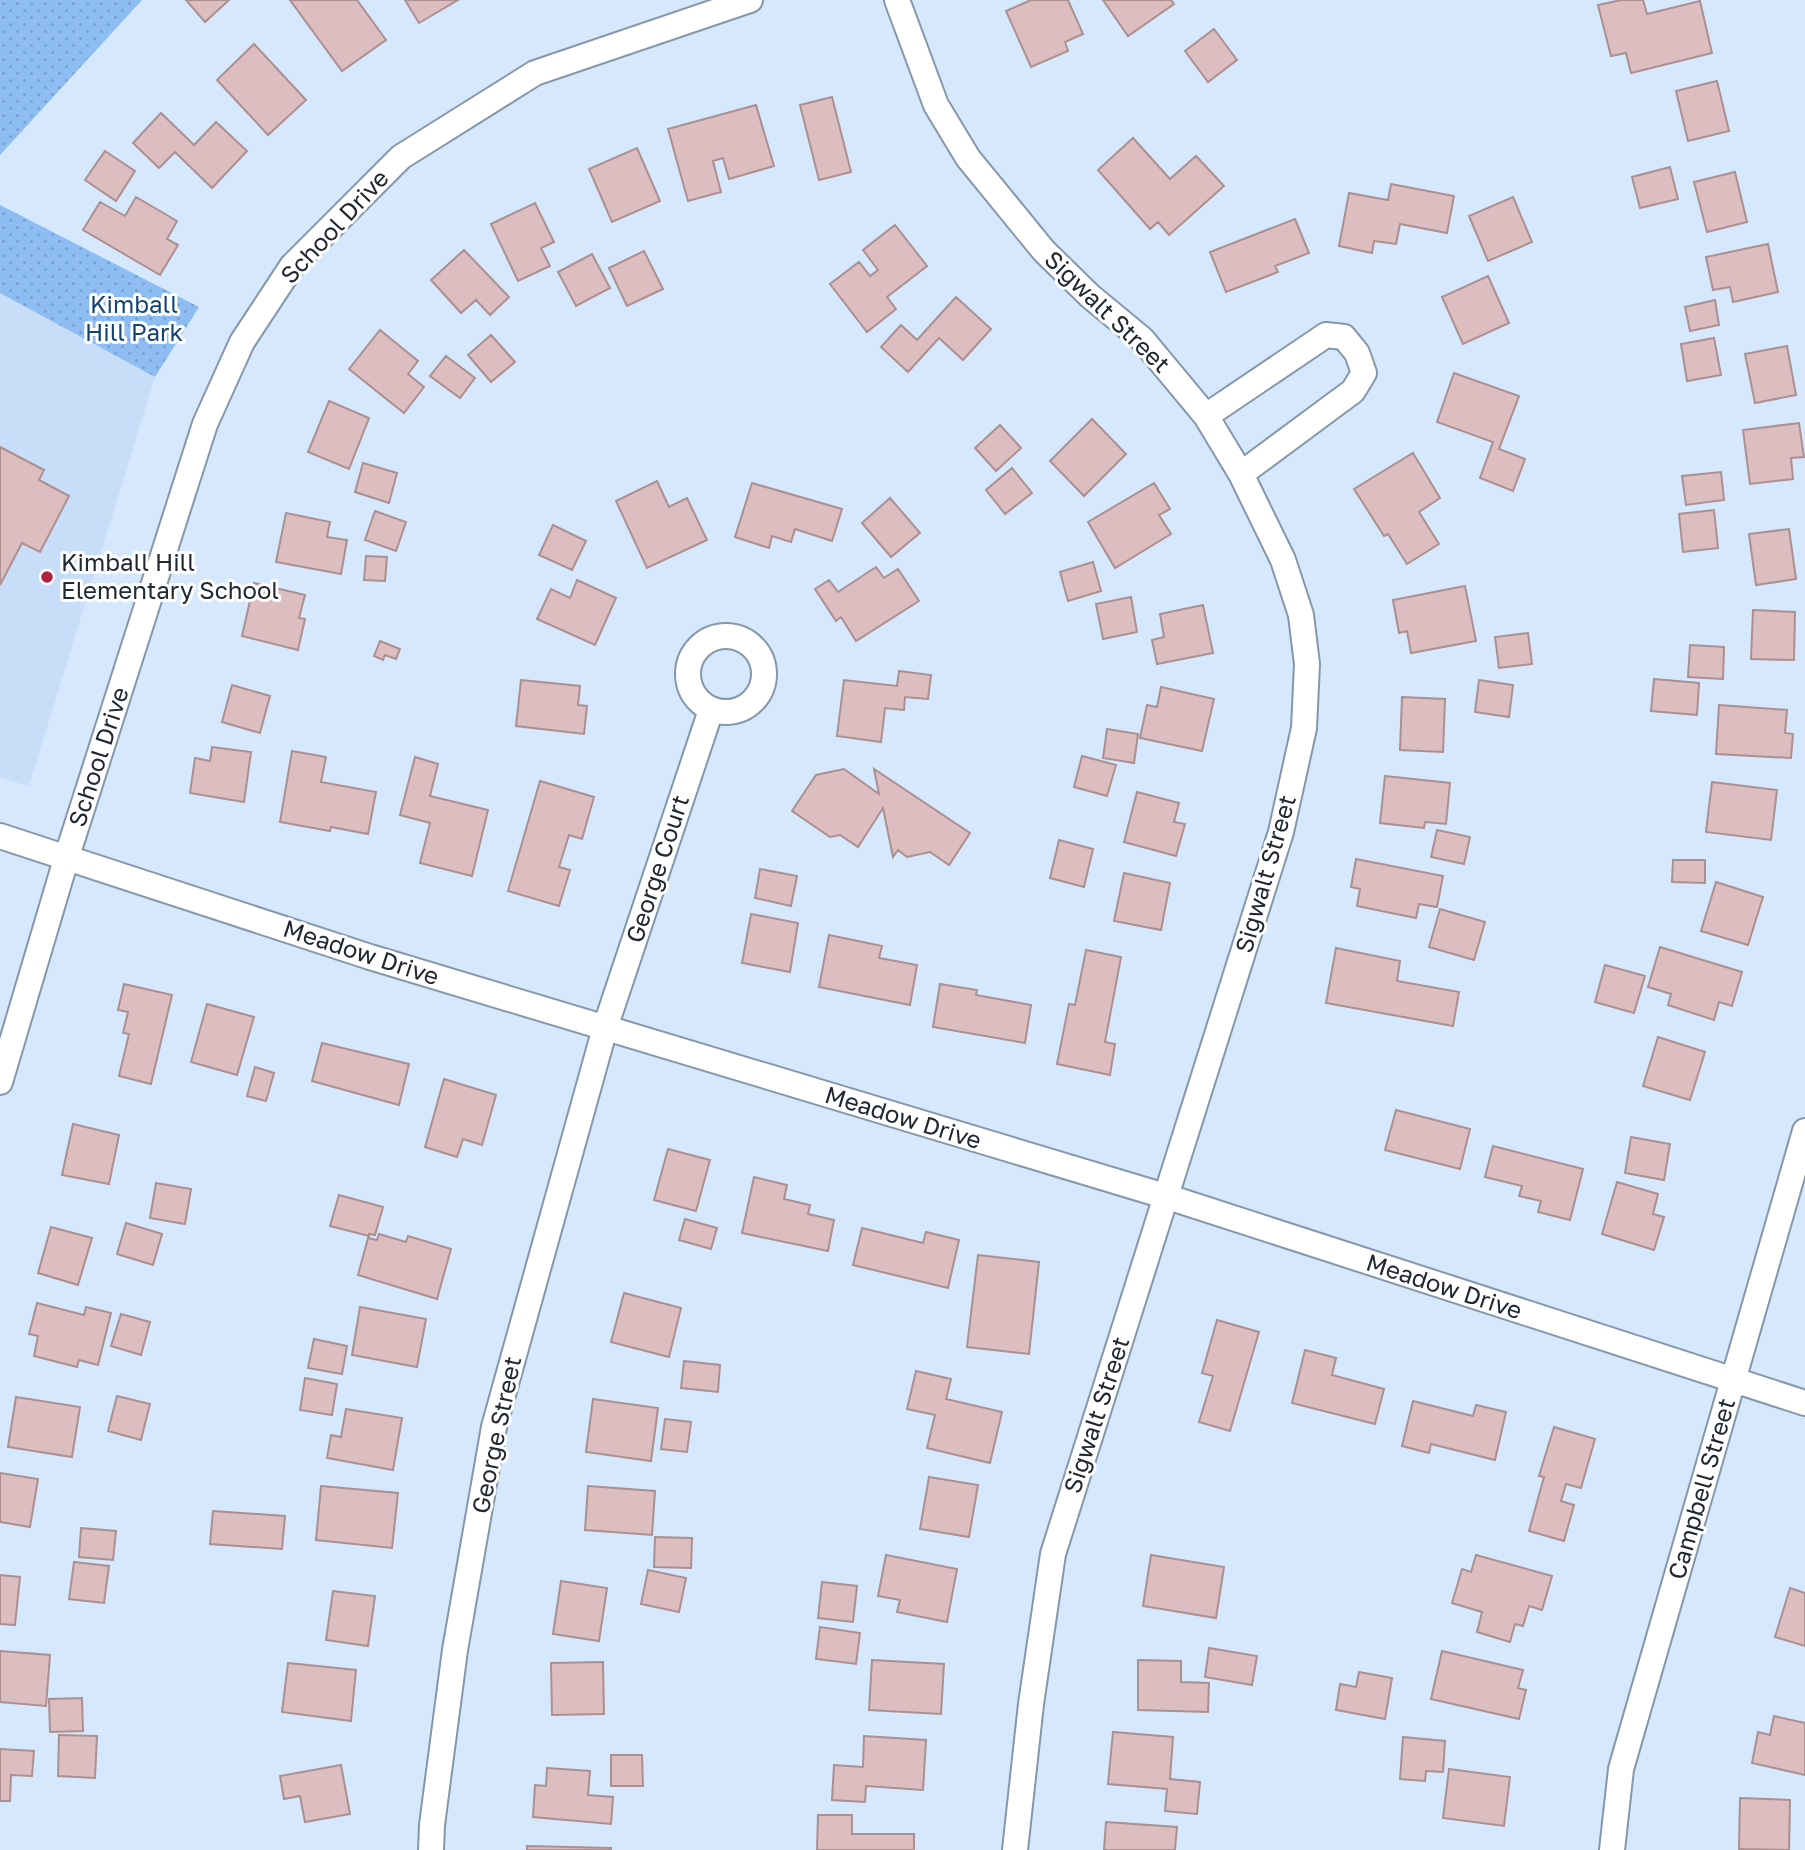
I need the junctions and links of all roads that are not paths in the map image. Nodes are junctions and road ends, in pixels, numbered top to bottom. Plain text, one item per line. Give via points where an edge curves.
1 (750, 0) edge
2 (897, 0) edge
3 (1206, 416) junction
4 (1241, 474) junction
5 (711, 710) dead end
6 (0, 836) edge
7 (67, 856) junction
8 (605, 1028) junction
9 (0, 1082) edge
10 (1805, 1131) edge
11 (1167, 1197) junction
12 (1733, 1381) junction
13 (1805, 1403) edge
14 (431, 1850) edge
15 (1014, 1850) edge
16 (1612, 1850) edge

1 - 7 street, School Drive via 535,73 401,158 292,266 242,342 205,424
2 - 3 street, Sigwalt Street via 936,105 968,158 1044,251 1142,339
3 - 4 street, Sigwalt Street
3 - 4 street via 1326,335 1344,337 1357,353 1364,373 1353,391
4 - 11 street, Sigwalt Street via 1283,560 1301,615 1307,664 1304,728 1281,832
5 - 8 street, George Court
6 - 7 street, Meadow Drive
7 - 8 street, Meadow Drive via 370,957
7 - 9 street, School Drive
8 - 11 street, Meadow Drive
8 - 14 street, George Street via 494,1427 455,1650
10 - 12 street, Campbell Street
11 - 12 street, Meadow Drive
11 - 15 street, Sigwalt Street via 1053,1554
12 - 13 street, Meadow Drive
12 - 16 street, Campbell Street via 1621,1769

